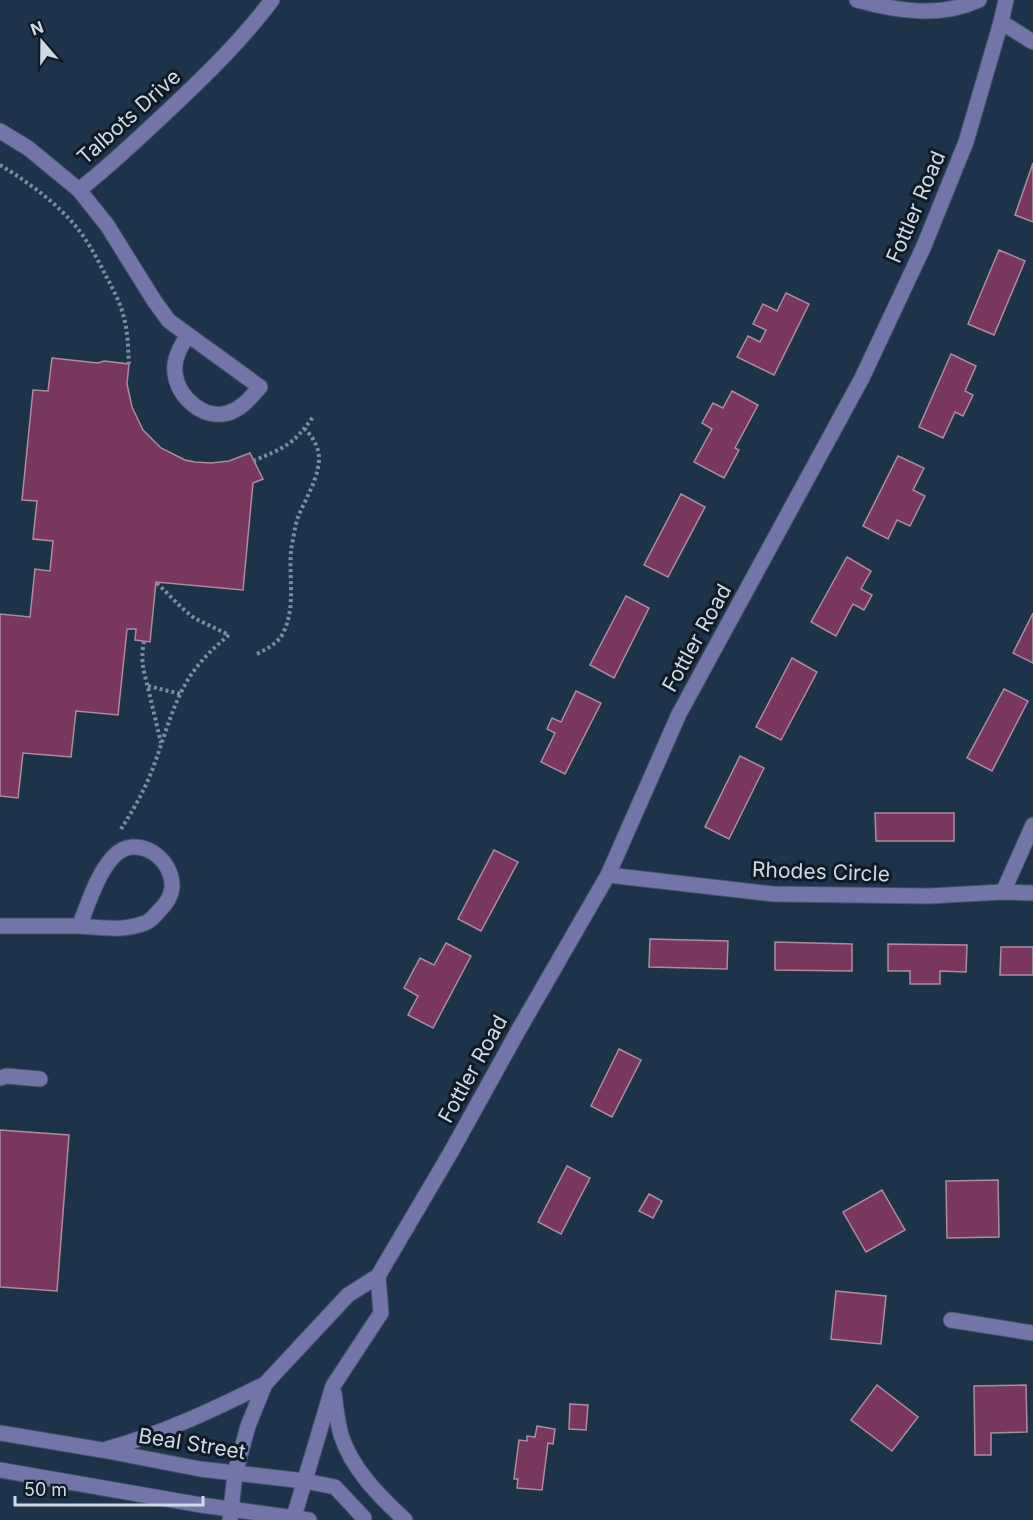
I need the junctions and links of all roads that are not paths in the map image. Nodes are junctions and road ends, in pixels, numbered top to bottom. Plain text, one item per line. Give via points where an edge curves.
1 (272, 0) edge
2 (857, 0) edge
3 (979, 0) edge
4 (1006, 0) edge
5 (1001, 22) junction
6 (1033, 42) edge
7 (0, 131) edge
8 (79, 190) junction
9 (188, 335) junction
10 (1033, 825) edge
11 (608, 875) junction
12 (1003, 892) junction
13 (1033, 893) edge
14 (0, 926) edge
15 (79, 926) junction
16 (0, 1078) edge
17 (40, 1079) dead end
18 (378, 1276) junction
19 (951, 1320) dead end
20 (1033, 1333) edge
21 (265, 1384) junction
22 (333, 1386) junction
23 (0, 1433) edge
24 (102, 1450) junction
25 (0, 1470) edge
26 (235, 1473) junction
27 (305, 1481) junction
28 (231, 1515) edge
29 (299, 1519) edge
30 (365, 1519) edge
31 (405, 1520) edge

1 - 8 street, Talbots Drive via 199,82
2 - 3 street via 916,12
4 - 5 street, Fottler Road
5 - 6 street
5 - 11 street, Fottler Road via 966,142 924,246 862,378 679,714
7 - 8 street, Talbots Drive via 28,148
8 - 9 street via 107,225 154,302 169,321
9 - 9 street via 260,387 243,405 216,415 190,402 175,374 176,357
10 - 12 street
11 - 12 street, Rhodes Circle via 773,894 928,896
11 - 18 street, Fottler Road
12 - 13 street, Rhodes Circle
14 - 15 street
15 - 15 street via 124,929 148,922 167,903 172,888 163,860 145,847 130,847 115,856 100,875
16 - 17 street
18 - 21 street, Fottler Road via 348,1295
18 - 22 street via 381,1313
19 - 20 street
21 - 24 street via 140,1440
21 - 26 street, Fottler Road
22 - 27 street
22 - 31 street via 341,1435 350,1457
23 - 24 street, Beal Street
24 - 26 street, Beal Street
25 - 28 street
26 - 27 street, Beal Street
26 - 28 street, Fottler Road
27 - 29 street
27 - 30 street, Beal Street via 335,1487
28 - 29 street

